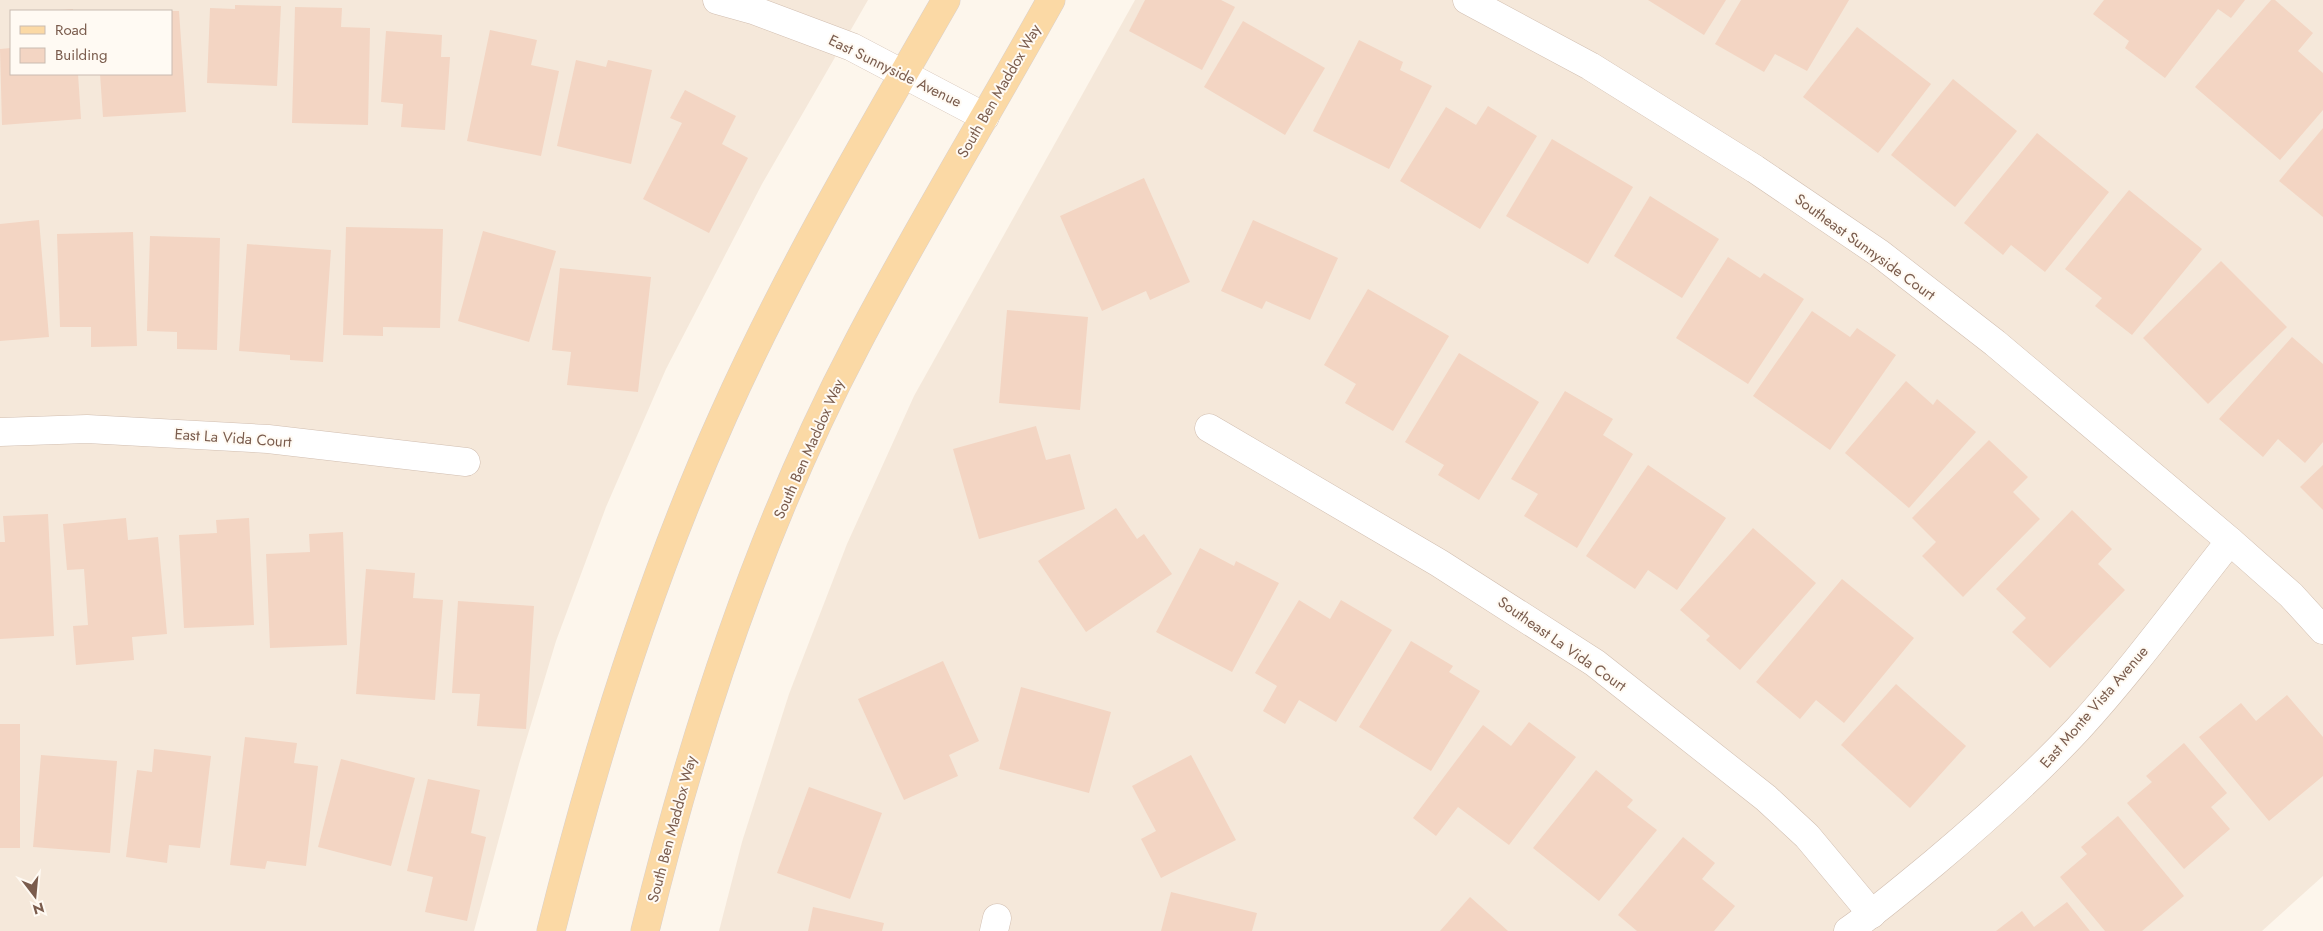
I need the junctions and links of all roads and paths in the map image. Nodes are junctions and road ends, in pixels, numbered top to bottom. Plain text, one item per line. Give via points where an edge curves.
1 (717, 0) edge
2 (946, 0) edge
3 (1051, 0) edge
4 (1468, 0) edge
5 (903, 74) junction
6 (986, 116) junction
7 (1209, 428) dead end
8 (0, 432) edge
9 (466, 462) dead end
10 (2230, 541) junction
11 (2323, 630) edge
12 (1872, 914) junction
13 (551, 931) edge
14 (645, 931) edge
15 (1848, 931) edge

1 - 5 street, East Sunnyside Avenue via 852,47
2 - 5 main road
3 - 6 main road, South Ben Maddox Way
4 - 10 street, Southeast Sunnyside Court via 1598,72 1755,169 1878,253 1995,342
5 - 6 street, East Sunnyside Avenue
5 - 13 main road via 775,305 700,470 618,688
6 - 14 main road, South Ben Maddox Way via 857,344 782,508 697,741
7 - 12 street, Southeast La Vida Court via 1438,563 1595,663 1766,798 1807,836
8 - 9 street, East La Vida Court via 87,429 268,439
10 - 11 street, Southeast Sunnyside Court
10 - 12 street, East Monte Vista Avenue via 2079,728 1973,830
12 - 15 street, East Monte Vista Avenue

